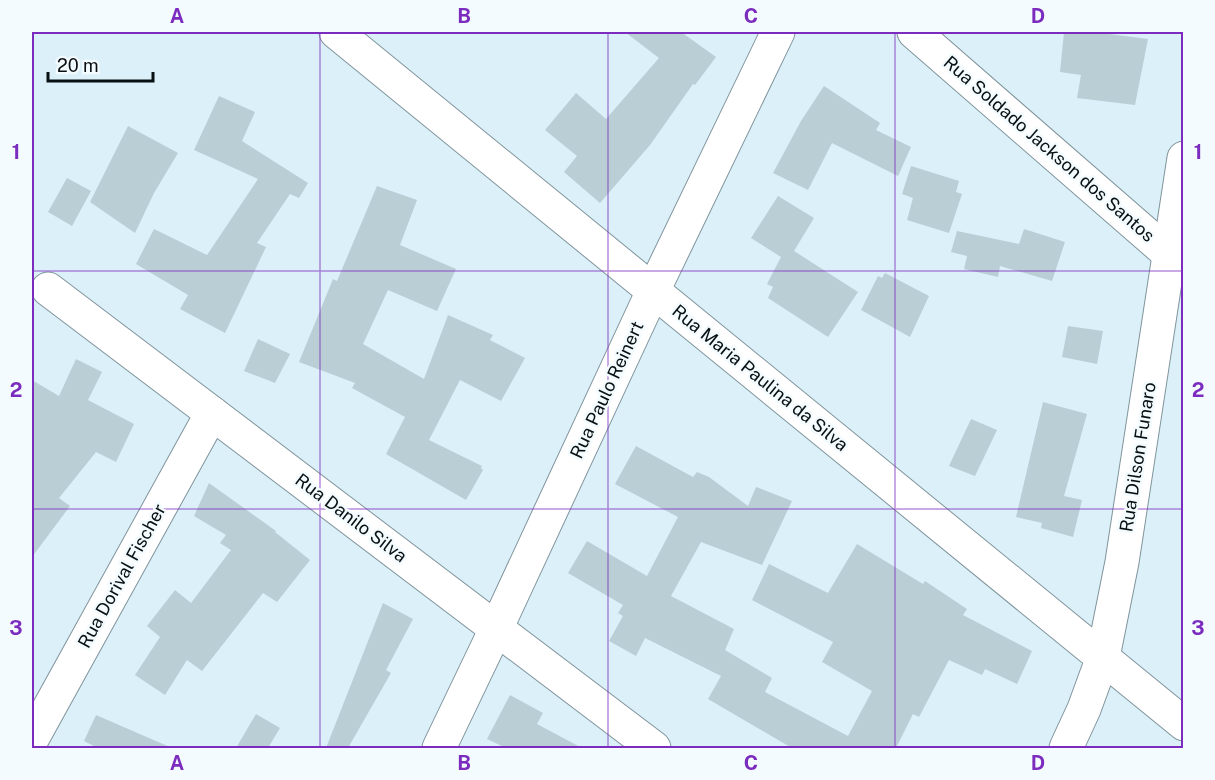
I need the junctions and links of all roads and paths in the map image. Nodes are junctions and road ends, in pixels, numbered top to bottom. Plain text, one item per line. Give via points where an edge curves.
1 (336, 32) edge
2 (778, 32) edge
3 (914, 32) edge
4 (1184, 158) edge
5 (1176, 260) edge
6 (48, 289) dead end
7 (653, 291) junction
8 (212, 413) junction
9 (496, 629) junction
10 (1102, 657) junction
11 (1184, 724) edge
12 (32, 739) edge
13 (439, 748) edge
14 (654, 748) edge
15 (1066, 748) edge

1 - 7 street, Rua Maria Paulina da Silva
2 - 7 street, Rua Paulo Reinert
3 - 5 street, Rua Soldado Jackson dos Santos
4 - 5 street, Rua Dilson Funaro
5 - 10 street, Rua Dilson Funaro
6 - 8 street, Rua Danilo Silva
7 - 9 street, Rua Paulo Reinert
7 - 10 street, Rua Maria Paulina da Silva
8 - 9 street, Rua Danilo Silva
8 - 12 street, Rua Dorival Fischer
9 - 13 street, Rua Paulo Reinert
9 - 14 street, Rua Danilo Silva
10 - 11 street, Rua Maria Paulina da Silva
10 - 15 street, Rua Dilson Funaro

